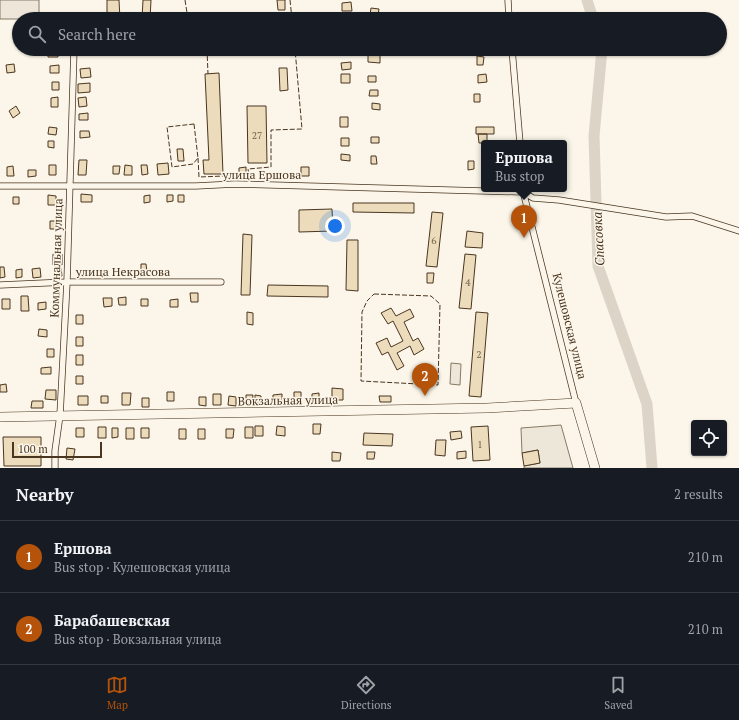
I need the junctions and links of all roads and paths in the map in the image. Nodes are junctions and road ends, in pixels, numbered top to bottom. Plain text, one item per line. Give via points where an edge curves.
1 (508, 0) edge
2 (509, 12) edge
3 (74, 56) edge
4 (513, 56) edge
5 (520, 140) edge
6 (0, 186) edge
7 (69, 186) junction
8 (481, 190) edge
9 (523, 192) edge
10 (524, 192) edge
11 (739, 232) edge
12 (67, 282) junction
13 (221, 282) dead end
14 (0, 285) edge
15 (576, 403) junction
16 (60, 414) junction
17 (0, 417) edge
18 (55, 468) edge
19 (595, 468) edge

1 - 2 street
3 - 7 street, Коммунальная улица
4 - 5 street
6 - 7 street, улица Ершова
7 - 8 street, улица Ершова via 301,184
7 - 12 street, Коммунальная улица
9 - 15 street, Кулешовская улица
10 - 11 street, улица Ершова via 533,198 673,217 692,216
12 - 13 street, улица Некрасова
12 - 14 street, улица Некрасова
12 - 16 street, Коммунальная улица
15 - 16 main road, Вокзальная улица via 487,408
15 - 19 main road, Кулешовская улица
16 - 17 main road, Вокзальная улица
16 - 18 street, Коммунальная улица

